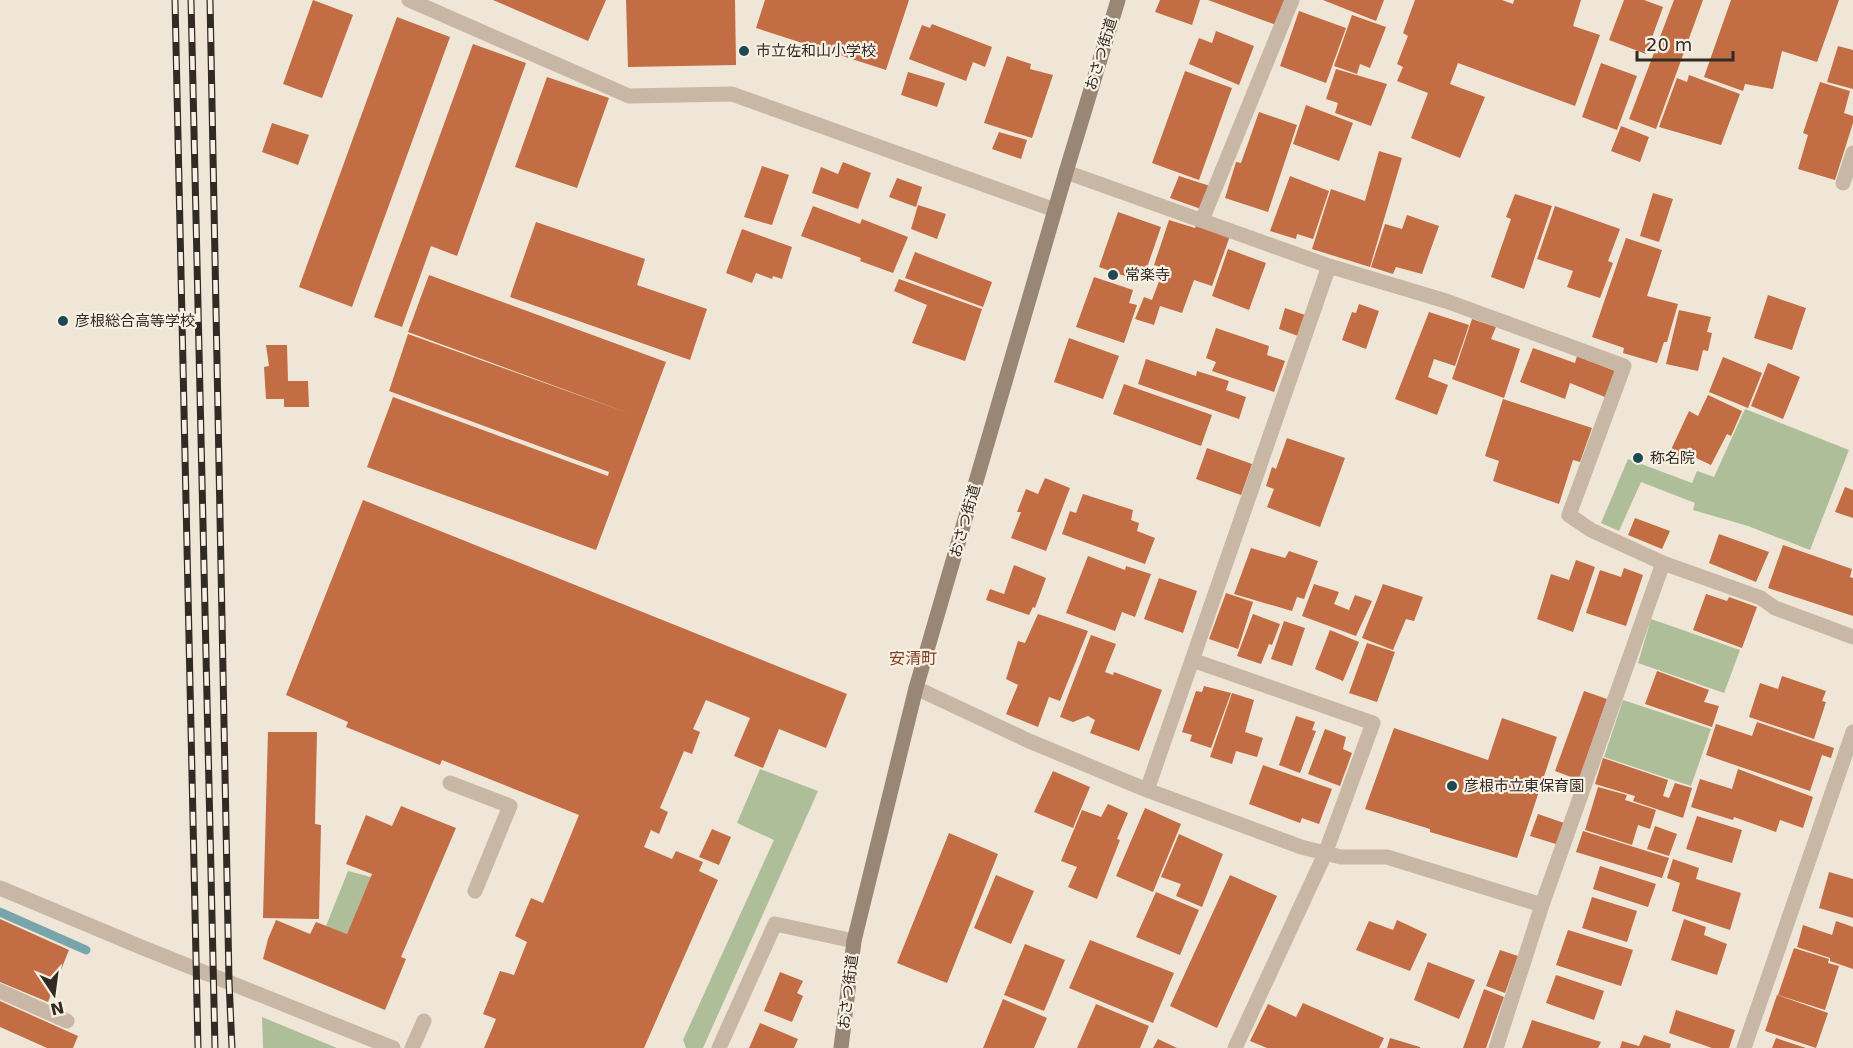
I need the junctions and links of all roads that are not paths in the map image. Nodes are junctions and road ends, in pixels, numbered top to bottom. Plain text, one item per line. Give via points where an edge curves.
1 (409, 0) edge
2 (1118, 0) edge
3 (1292, 0) edge
4 (1853, 153) edge
5 (1066, 172) junction
6 (1843, 183) dead end
7 (1055, 210) junction
8 (1203, 220) junction
9 (1329, 266) junction
10 (1663, 563) junction
11 (1853, 637) edge
12 (1192, 660) junction
13 (916, 688) junction
14 (1853, 732) edge
15 (450, 783) dead end
16 (1147, 790) junction
17 (1325, 854) junction
18 (0, 888) edge
19 (475, 891) dead end
20 (1542, 905) junction
21 (854, 941) junction
22 (0, 991) edge
23 (68, 1021) dead end
24 (424, 1021) dead end
25 (393, 1048) edge
26 (412, 1048) edge
27 (718, 1048) edge
28 (842, 1048) edge
29 (1235, 1048) edge
30 (1496, 1048) edge
31 (1743, 1048) edge

1 - 7 street via 629,96 732,94
2 - 5 street, おさつ街道
3 - 8 street
4 - 6 street
5 - 7 street, おさつ街道
5 - 8 street
7 - 13 street, おさつ街道
8 - 9 street
9 - 10 street via 1446,301 1624,366 1569,515 1591,530
9 - 12 street
10 - 11 street
10 - 20 street
12 - 16 street
12 - 17 street via 1373,723
13 - 16 street
13 - 21 street, おさつ街道
14 - 31 street
15 - 19 street via 510,806
16 - 17 street
17 - 20 street via 1387,857
17 - 29 street
18 - 25 street
20 - 30 street
21 - 27 street via 775,924
21 - 28 street, おさつ街道
22 - 23 street
24 - 26 street

